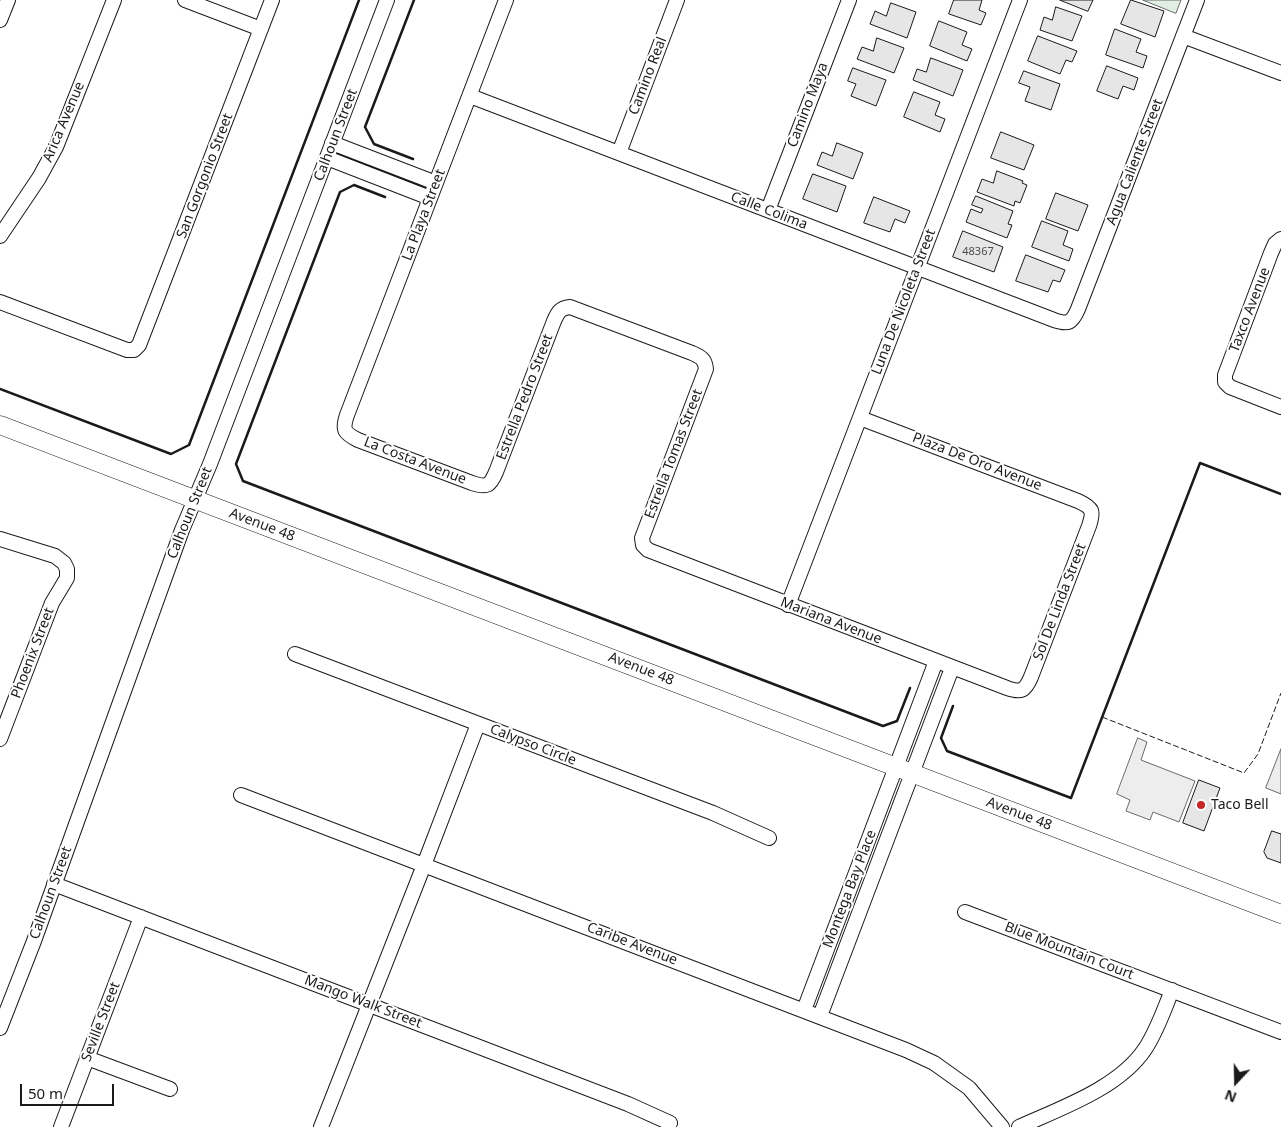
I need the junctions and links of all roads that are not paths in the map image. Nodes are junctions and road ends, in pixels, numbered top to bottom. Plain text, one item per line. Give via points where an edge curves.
1 (8, 0) edge
2 (114, 0) edge
3 (185, 0) edge
4 (272, 0) edge
5 (388, 0) edge
6 (506, 0) edge
7 (677, 0) edge
8 (848, 0) edge
9 (1020, 0) edge
10 (1197, 0) edge
11 (0, 20) edge
12 (261, 29) junction
13 (1183, 36) junction
14 (1281, 74) edge
15 (470, 96) junction
16 (332, 143) junction
17 (619, 153) junction
18 (327, 158) junction
19 (436, 183) junction
20 (430, 198) junction
21 (768, 210) junction
22 (0, 236) edge
23 (1280, 239) edge
24 (917, 268) junction
25 (0, 302) edge
26 (563, 308) joint
27 (1069, 322) joint
28 (1281, 407) edge
29 (860, 418) junction
30 (0, 425) edge
31 (345, 431) joint
32 (488, 486) joint
33 (195, 499) junction
34 (1092, 510) joint
35 (0, 538) edge
36 (643, 545) joint
37 (788, 604) junction
38 (295, 654) dead end
39 (936, 661) junction
40 (952, 668) junction
41 (1022, 691) joint
42 (478, 724) junction
43 (0, 739) edge
44 (904, 770) junction
45 (241, 795) dead end
46 (770, 838) dead end
47 (424, 865) junction
48 (54, 884) junction
49 (965, 912) dead end
50 (1281, 914) edge
51 (141, 917) junction
52 (1172, 990) junction
53 (369, 1005) junction
54 (804, 1010) junction
55 (820, 1016) junction
56 (0, 1028) edge
57 (1281, 1032) edge
58 (87, 1058) junction
59 (170, 1089) dead end
60 (670, 1123) dead end
61 (61, 1127) edge
62 (321, 1127) edge
63 (1002, 1127) edge
64 (1019, 1127) edge

1 - 11 street
2 - 22 street, Arica Avenue via 56,147
3 - 12 street
4 - 12 street, San Gorgonio Street
5 - 16 street, Calhoun Street
6 - 15 street, La Playa Street
7 - 17 street, Camino Real
8 - 21 street, Camino Maya
9 - 24 street, Luna De Nicoleta Street
10 - 13 street, Agua Caliente Street
12 - 25 street, San Gorgonio Street via 139,345 134,350 127,350
13 - 14 street
13 - 27 street, Agua Caliente Street via 1078,309
15 - 17 street, Calle Colima
15 - 19 street, La Playa Street
16 - 18 street, Calhoun Street
16 - 19 street
17 - 21 street, Calle Colima
18 - 20 street
18 - 33 street, Calhoun Street
19 - 20 street, La Playa Street
20 - 31 street, La Playa Street via 347,415
21 - 24 street, Calle Colima
23 - 28 street, Taxco Avenue via 1271,253 1234,349 1225,382 1230,387
24 - 27 street, Calle Colima via 1062,323
24 - 29 street, Luna De Nicoleta Street
26 - 32 street, Estrella Pedro Street via 554,321
26 - 36 street, Estrella Tomas Street via 579,310 701,357 706,362 703,378 645,529
29 - 34 street, Plaza De Oro Avenue via 1078,501
29 - 37 street, Luna De Nicoleta Street
30 - 33 main road, Avenue 48
31 - 32 street, La Costa Avenue via 358,440 480,486
33 - 44 main road, Avenue 48
33 - 48 street, Calhoun Street
34 - 41 street, Sol De Linda Street via 1076,562 1031,677
35 - 43 street, Phoenix Street via 55,556 67,568 66,578 52,603
36 - 37 street, Mariana Avenue via 656,554
37 - 39 street, Mariana Avenue
38 - 42 street, Calypso Circle
39 - 40 street, Mariana Avenue
39 - 44 street
40 - 41 street, Mariana Avenue
40 - 44 street
42 - 46 street, Calypso Circle via 713,813
42 - 47 street
44 - 50 main road, Avenue 48
44 - 54 street, Montega Bay Place
44 - 55 street, Montega Bay Place via 902,804
45 - 47 street, Caribe Avenue
47 - 53 street
47 - 54 street, Caribe Avenue
48 - 51 street, Mango Walk Street
48 - 56 street, Calhoun Street
49 - 52 street, Blue Mountain Court
51 - 53 street, Mango Walk Street
51 - 58 street, Seville Street
52 - 57 street, Blue Mountain Court
52 - 64 street via 1145,1050 1127,1070 1098,1090
53 - 60 street, Mango Walk Street
53 - 62 street
54 - 55 street, Caribe Avenue
55 - 63 street, Caribe Avenue via 934,1063 969,1088
58 - 59 street
58 - 61 street, Seville Street

